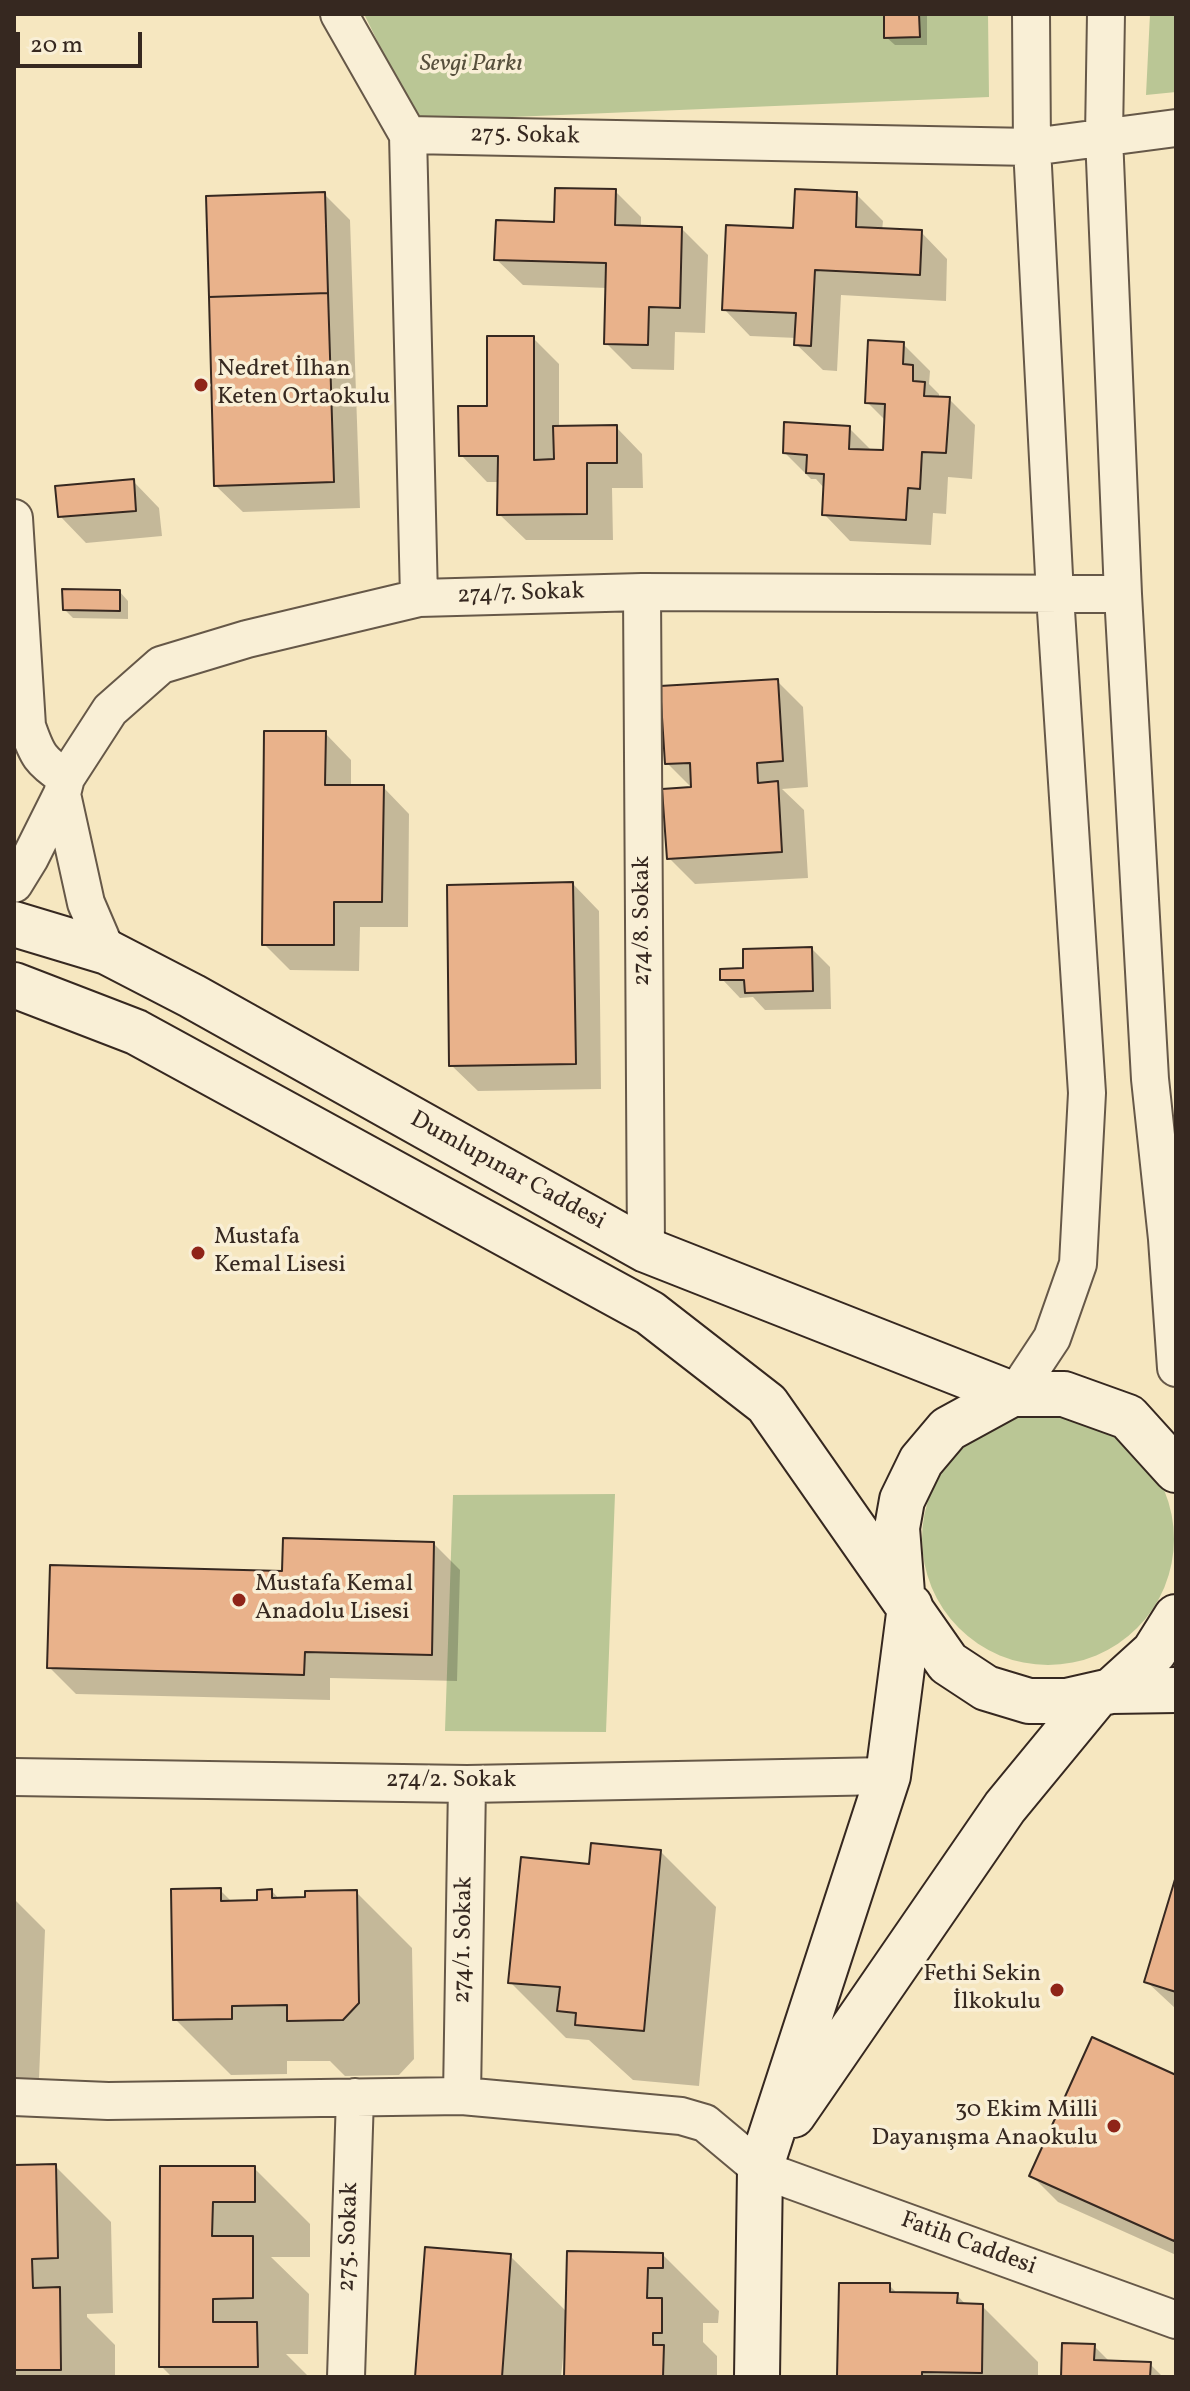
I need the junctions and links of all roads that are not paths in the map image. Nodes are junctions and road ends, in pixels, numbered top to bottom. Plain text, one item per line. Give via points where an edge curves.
1 (339, 14) edge
2 (1031, 14) edge
3 (1106, 14) edge
4 (1176, 128) edge
5 (408, 135) junction
6 (1104, 136) junction
7 (1032, 147) junction
8 (14, 518) edge
9 (642, 592) junction
10 (1123, 594) junction
11 (1055, 595) junction
12 (419, 598) junction
13 (17, 602) edge
14 (64, 786) junction
15 (14, 884) edge
16 (14, 924) edge
17 (107, 952) junction
18 (14, 985) edge
19 (1163, 1078) edge
20 (646, 1250) junction
21 (1176, 1368) edge
22 (1014, 1394) junction
23 (1176, 1470) edge
24 (906, 1601) junction
25 (1176, 1617) edge
26 (1176, 1690) edge
27 (1104, 1693) junction
28 (888, 1776) junction
29 (14, 1777) edge
30 (467, 1784) junction
31 (462, 2096) junction
32 (14, 2097) edge
33 (355, 2097) junction
34 (763, 2161) junction
35 (1176, 2320) edge
36 (346, 2377) edge
37 (757, 2377) edge

1 - 5 street
2 - 7 street
3 - 6 street
4 - 6 street, 275. Sokak
5 - 7 street, 275. Sokak
5 - 12 street
6 - 7 street, 275. Sokak
6 - 10 street
7 - 11 street
8 - 13 street
9 - 11 street, 274/7. Sokak
9 - 12 street, 274/7. Sokak
9 - 20 street, 274/8. Sokak
10 - 11 street, 274/7. Sokak
10 - 19 street
11 - 22 street via 1087,1093 1078,1264 1052,1338
12 - 14 street, 274/7. Sokak via 161,665 110,710
13 - 14 street via 27,726 36,753
14 - 15 street, 274/7. Sokak
14 - 17 street via 86,903
16 - 17 main road, Dumlupınar Caddesi
17 - 20 main road, Dumlupınar Caddesi
18 - 24 main road via 136,1032 650,1313 767,1404
19 - 21 street
20 - 22 main road, Dumlupınar Caddesi
22 - 23 main road via 1064,1394 1128,1417
22 - 24 main road via 948,1429 921,1461 902,1500 897,1528
24 - 27 main road via 948,1663 986,1688 1029,1701 1067,1701
24 - 28 main road
25 - 27 main road via 1154,1652
26 - 27 main road
27 - 34 main road via 1005,1807
28 - 30 street, 274/2. Sokak
28 - 34 main road
29 - 30 street, 274/2. Sokak
30 - 31 street, 274/1. Sokak
31 - 33 street, Fatih Caddesi
31 - 34 street, Fatih Caddesi via 681,2116 705,2123
32 - 33 street, Fatih Caddesi
33 - 36 street, 275. Sokak
34 - 35 street, Fatih Caddesi
34 - 37 main road

